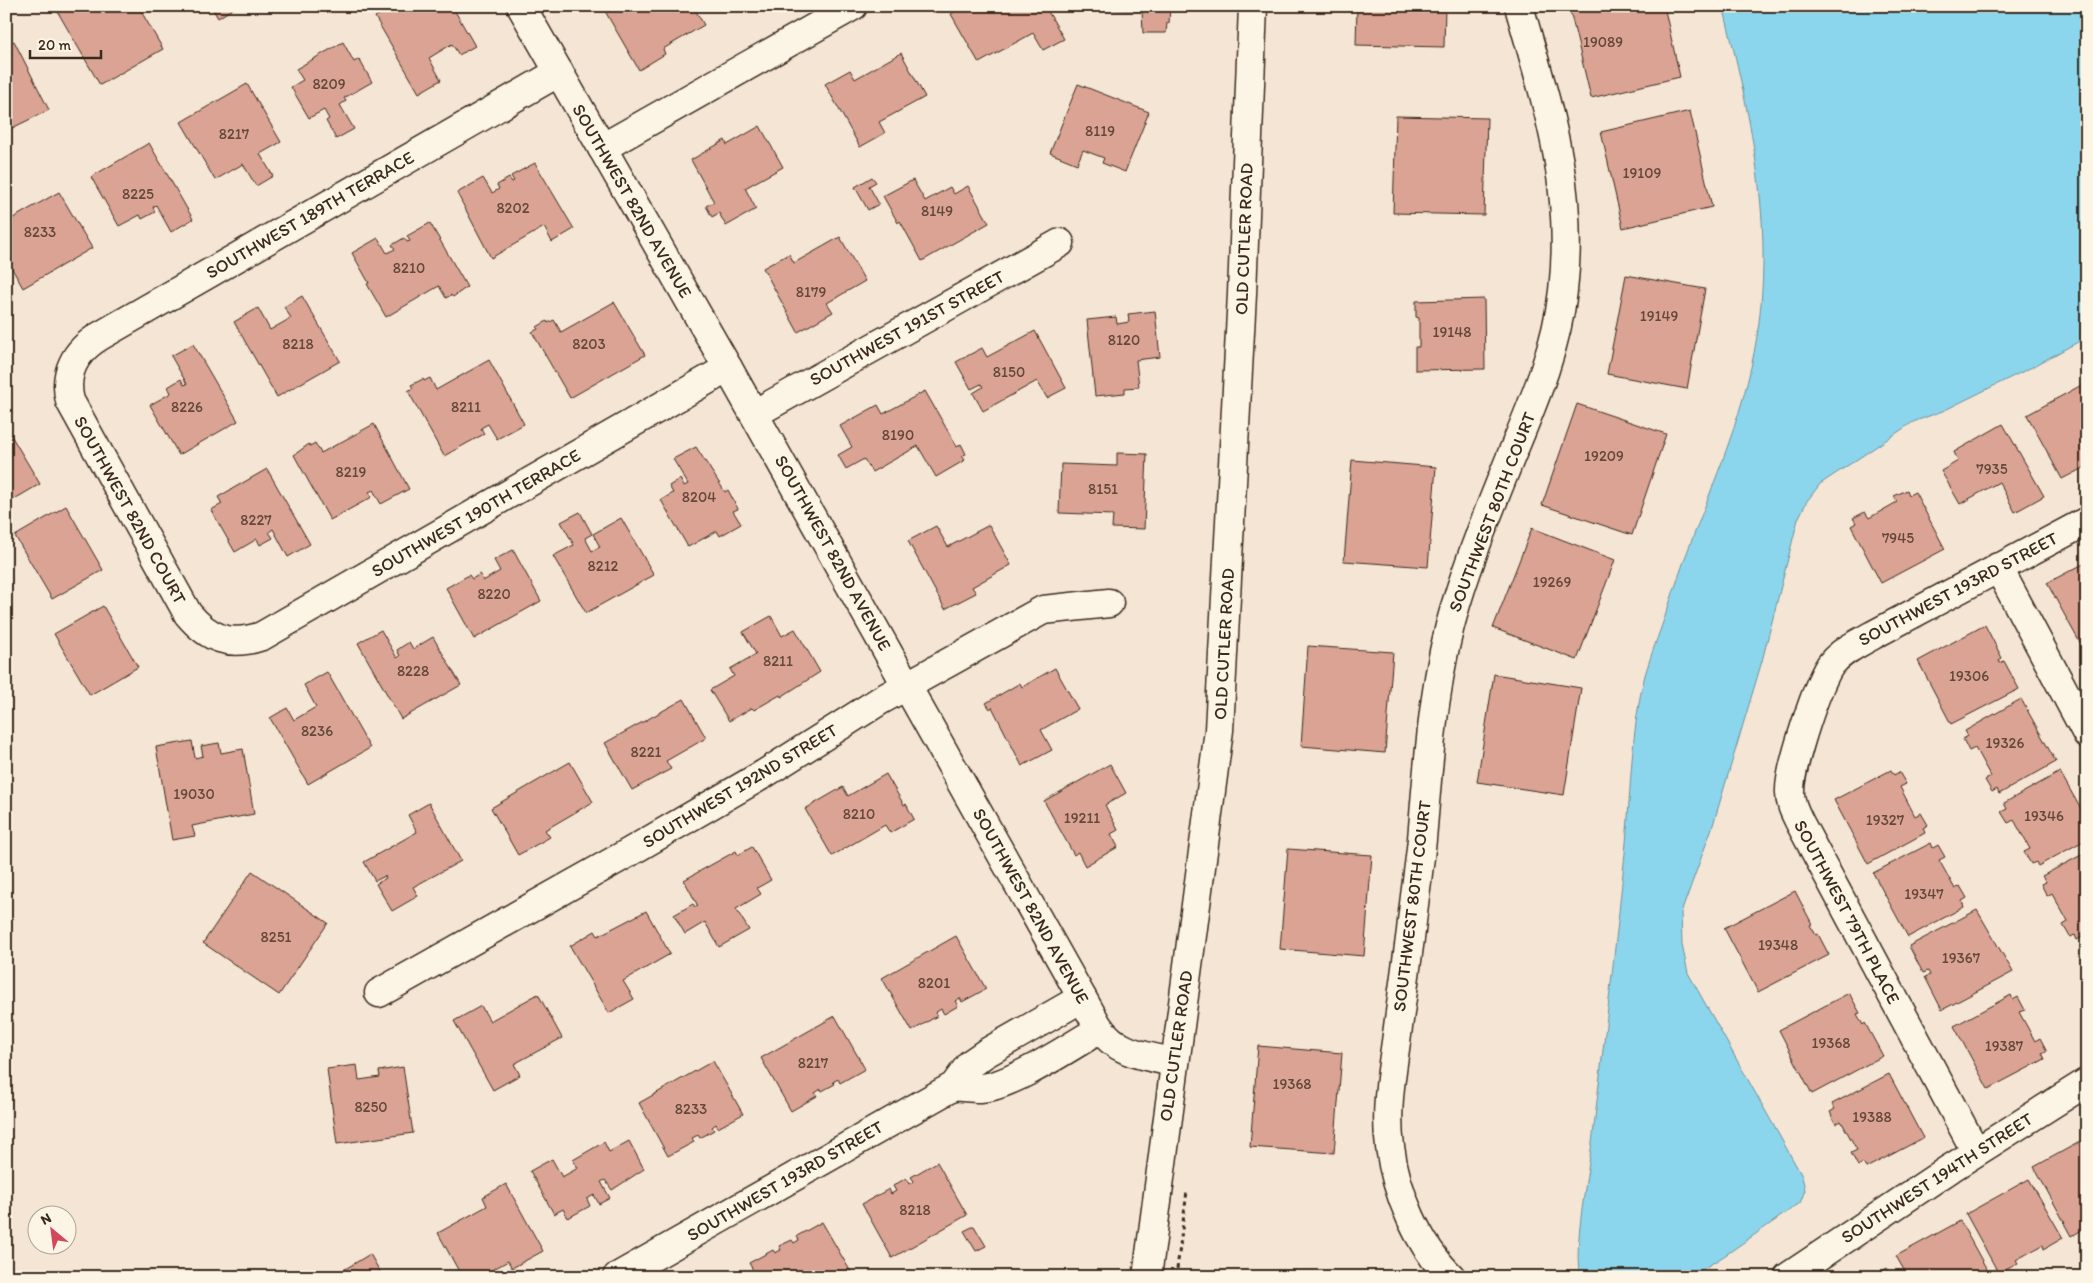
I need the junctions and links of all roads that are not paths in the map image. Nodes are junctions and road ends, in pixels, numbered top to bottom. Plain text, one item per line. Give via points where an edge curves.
1 (521, 6) edge
2 (853, 6) edge
3 (1253, 6) edge
4 (1519, 6) edge
5 (559, 72) junction
6 (602, 148) junction
7 (1060, 243) dead end
8 (71, 368) joint
9 (728, 368) junction
10 (754, 414) junction
11 (2087, 521) edge
12 (1998, 567) junction
13 (1109, 603) dead end
14 (219, 638) joint
15 (1832, 662) joint
16 (907, 685) junction
17 (2087, 734) edge
18 (379, 993) dead end
19 (1082, 998) junction
20 (1100, 1029) junction
21 (1003, 1042) junction
22 (1174, 1062) junction
23 (1022, 1074) junction
24 (2087, 1082) edge
25 (954, 1086) junction
26 (1976, 1152) junction
27 (1444, 1274) edge
28 (617, 1277) edge
29 (1147, 1277) edge
30 (1788, 1277) edge

1 - 5 street, SOUTHWEST 82ND AVENUE
2 - 6 street
3 - 22 street, OLD CUTLER ROAD via 1242,294 1219,730
4 - 27 street, SOUTHWEST 80TH COURT via 1560,159 1566,226 1563,289 1556,334 1544,375 1478,539 1442,659 1388,1099 1389,1144 1396,1176 1421,1236
5 - 6 street, SOUTHWEST 82ND AVENUE
5 - 8 street, SOUTHWEST 189TH TERRACE via 94,340 80,351
6 - 9 street, SOUTHWEST 82ND AVENUE
7 - 10 street, SOUTHWEST 191ST STREET
8 - 14 street, SOUTHWEST 82ND COURT via 67,390 74,410 188,614 204,631
9 - 10 street, SOUTHWEST 82ND AVENUE
9 - 14 street, SOUTHWEST 190TH TERRACE via 262,636 240,641
10 - 16 street, SOUTHWEST 82ND AVENUE
11 - 12 street, SOUTHWEST 193RD STREET
12 - 15 street, SOUTHWEST 193RD STREET via 1852,646
12 - 17 street
13 - 16 street, SOUTHWEST 192ND STREET via 1043,610
15 - 26 street, SOUTHWEST 79TH PLACE via 1819,685 1798,751 1790,782 1791,803
16 - 18 street, SOUTHWEST 192ND STREET via 729,795
16 - 19 street, SOUTHWEST 82ND AVENUE
19 - 20 street, SOUTHWEST 82ND AVENUE
19 - 21 street, SOUTHWEST 193RD STREET
20 - 22 street, SOUTHWEST 82ND AVENUE via 1120,1048
20 - 23 street
21 - 23 street
21 - 25 street, SOUTHWEST 193RD STREET via 970,1064
22 - 29 street, OLD CUTLER ROAD
23 - 25 street via 982,1088
24 - 26 street, SOUTHWEST 194TH STREET
25 - 28 street, SOUTHWEST 193RD STREET
26 - 30 street, SOUTHWEST 194TH STREET

